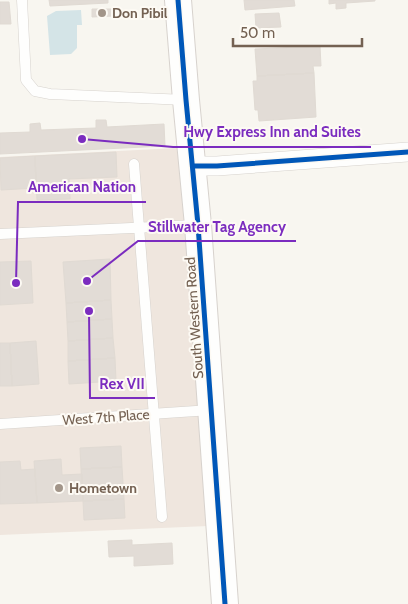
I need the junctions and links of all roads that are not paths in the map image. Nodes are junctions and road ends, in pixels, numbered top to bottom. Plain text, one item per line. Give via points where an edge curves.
1 (22, 0) edge
2 (178, 0) edge
3 (186, 100) junction
4 (408, 152) edge
5 (134, 164) dead end
6 (193, 166) junction
7 (198, 225) junction
8 (140, 228) junction
9 (0, 234) edge
10 (212, 410) junction
11 (154, 414) junction
12 (0, 424) edge
13 (162, 516) dead end
14 (225, 604) edge

1 - 3 lane via 26,80 35,91
2 - 3 main road, South Western Road
3 - 6 main road, South Western Road
4 - 6 street
5 - 8 lane
6 - 7 main road, South Western Road
7 - 8 lane
7 - 10 main road, South Western Road
8 - 9 lane
8 - 11 lane
10 - 11 lane, West 7th Place
10 - 14 main road, South Western Road
11 - 12 lane, West 7th Place
11 - 13 lane

